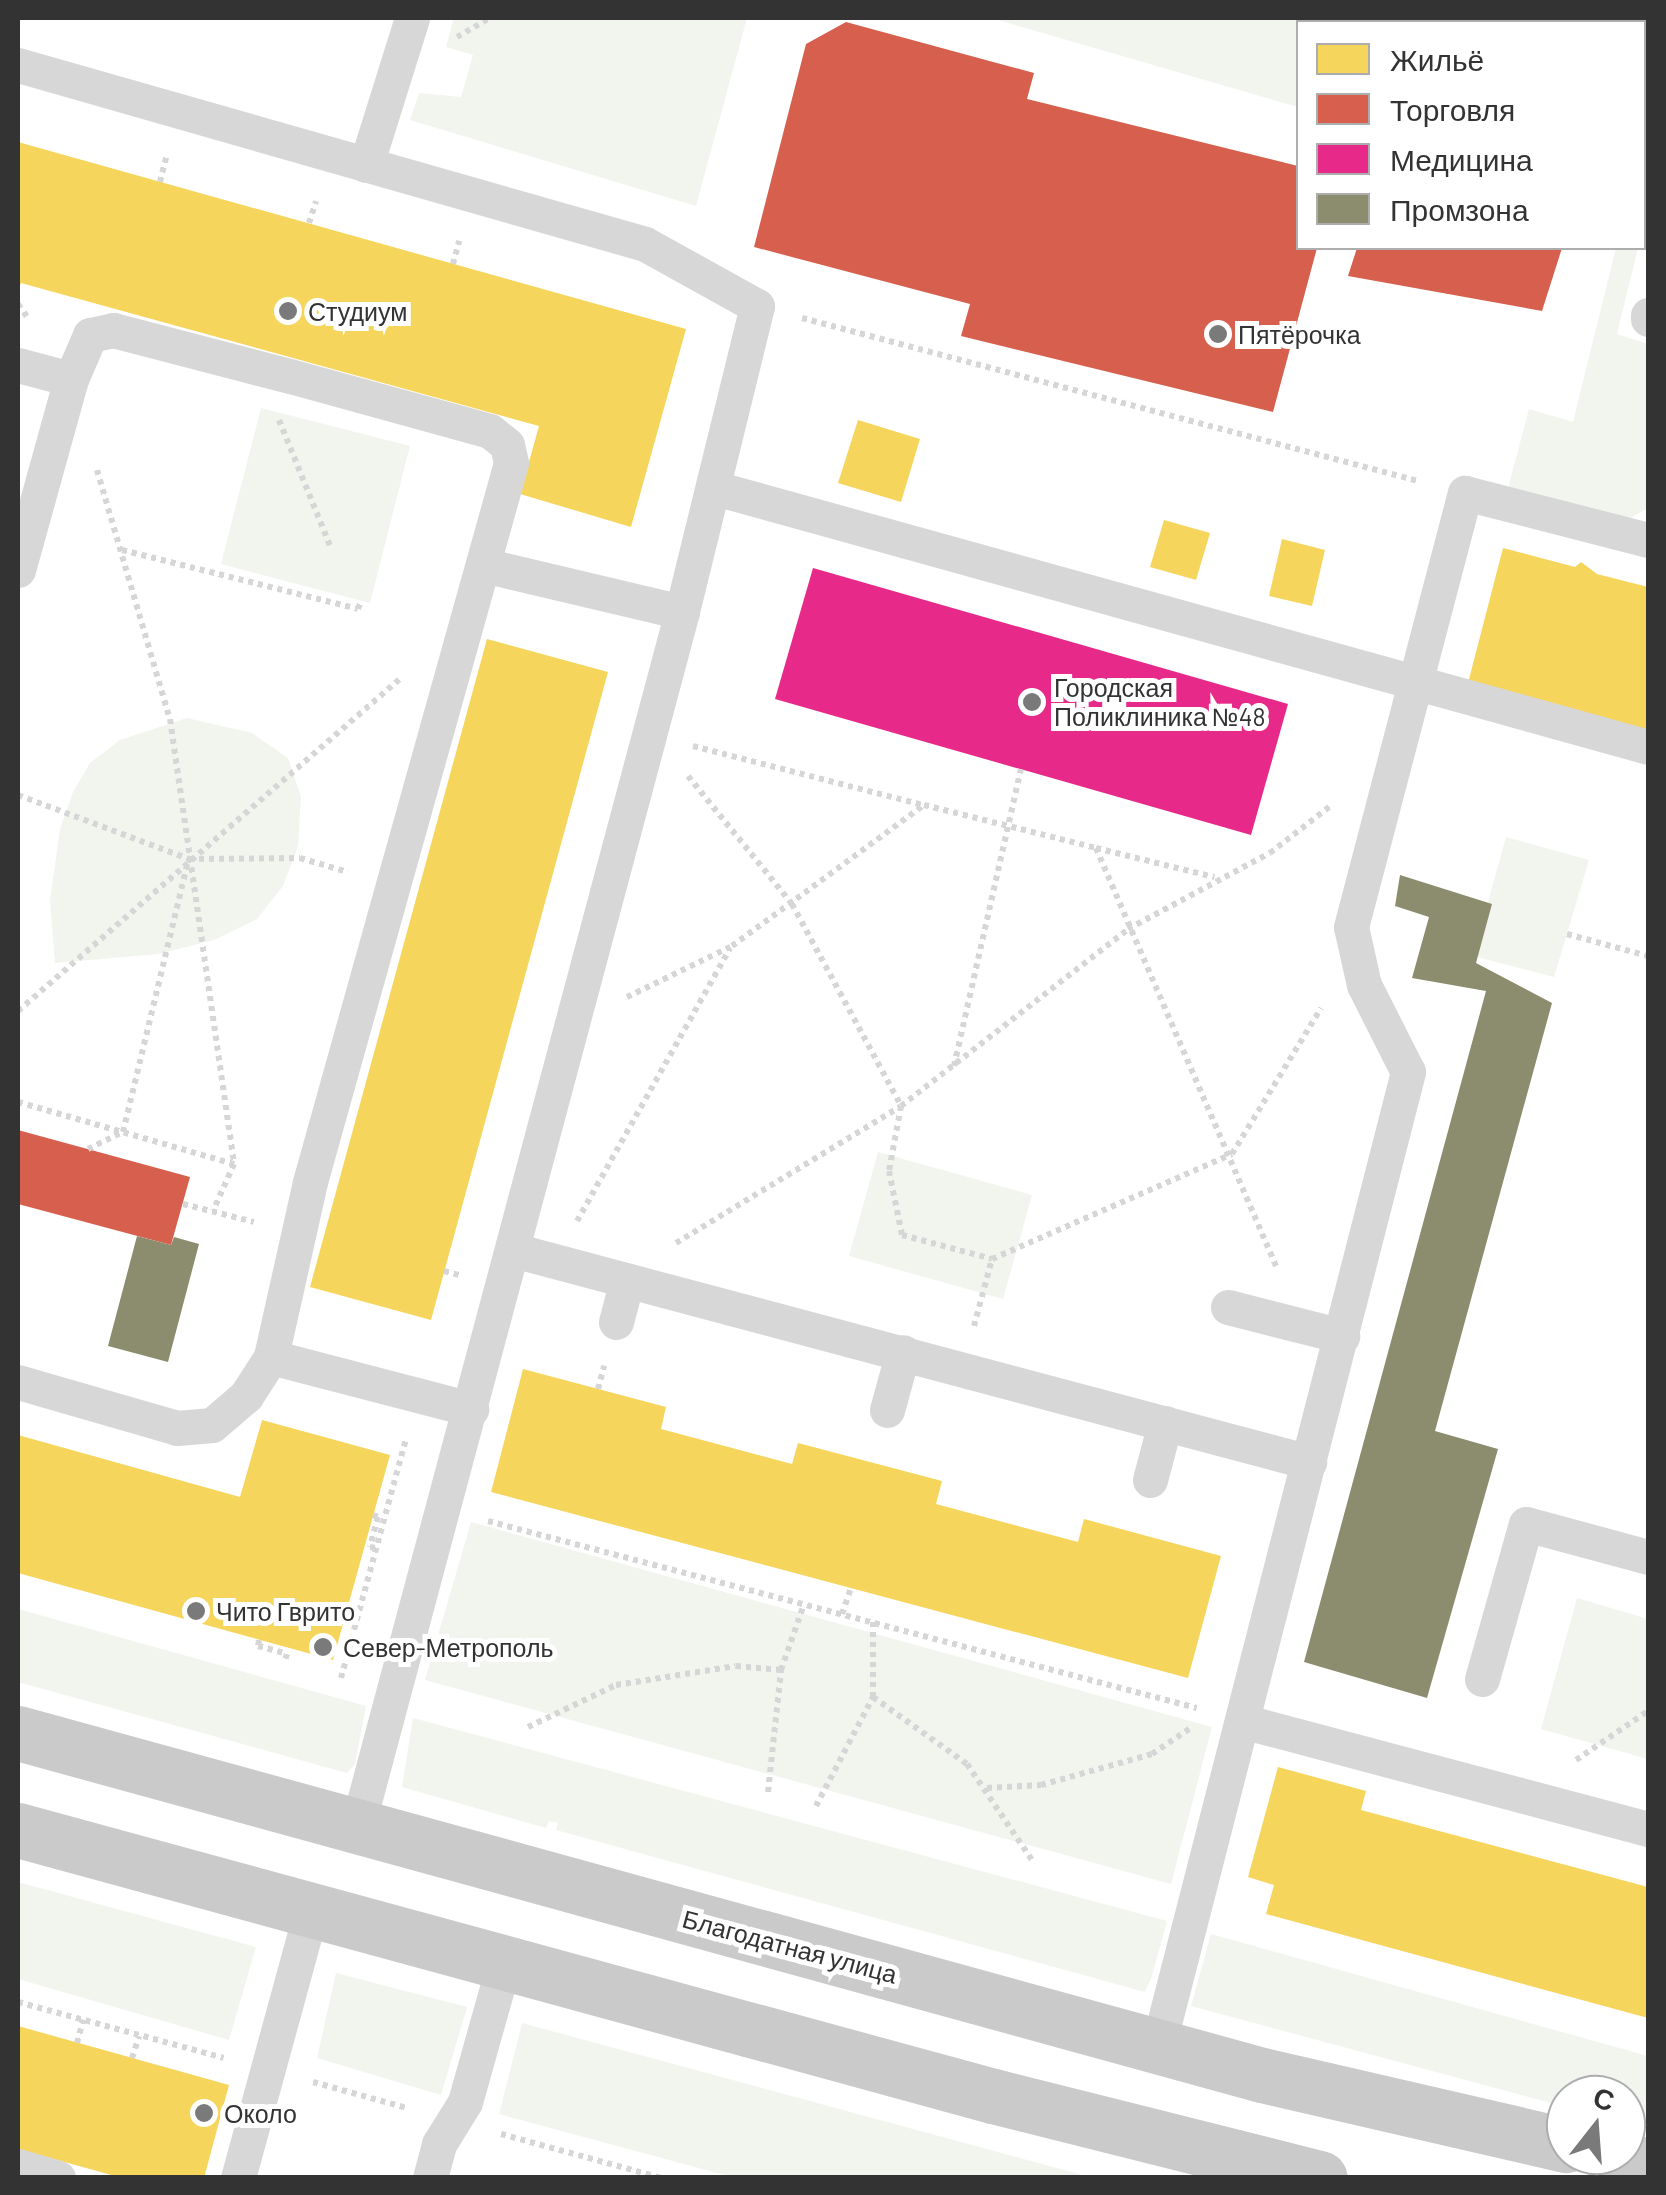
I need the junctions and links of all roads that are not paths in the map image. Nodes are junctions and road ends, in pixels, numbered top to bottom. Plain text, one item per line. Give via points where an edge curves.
1 (412, 18) edge
2 (18, 65) edge
3 (366, 165) junction
4 (18, 365) edge
5 (70, 379) junction
6 (715, 488) junction
7 (1648, 540) edge
8 (483, 565) junction
9 (18, 570) edge
10 (682, 612) junction
11 (1414, 683) junction
12 (1648, 747) edge
13 (513, 1250) junction
14 (627, 1280) junction
15 (1228, 1307) dead end
16 (616, 1322) dead end
17 (1342, 1336) junction
18 (903, 1352) junction
19 (270, 1357) junction
20 (18, 1382) edge
21 (471, 1409) junction
22 (887, 1410) dead end
23 (1165, 1423) junction
24 (1309, 1462) junction
25 (1150, 1480) dead end
26 (1648, 1557) edge
27 (1482, 1679) dead end
28 (1229, 1717) junction
29 (18, 1733) edge
30 (357, 1828) junction
31 (1648, 1829) edge
32 (18, 1830) edge
33 (312, 1908) junction
34 (504, 1962) junction
35 (1158, 2047) junction
36 (1546, 2140) edge
37 (18, 2166) edge
38 (1227, 2167) edge
39 (58, 2178) edge
40 (238, 2178) edge
41 (430, 2178) edge
42 (1320, 2178) edge

1 - 3 lane
2 - 3 lane
3 - 6 lane via 645,244 757,306
4 - 5 lane
5 - 8 lane via 90,335 112,330 490,430 508,445 511,463
5 - 9 lane
6 - 10 lane
6 - 11 lane
7 - 11 lane via 1465,493
8 - 10 lane
8 - 19 lane via 297,1234
10 - 13 lane
11 - 12 lane
11 - 17 lane via 1351,926 1353,956 1408,1072
13 - 14 lane
13 - 21 lane
14 - 16 lane
14 - 18 lane
15 - 17 lane
17 - 24 lane
18 - 22 lane
18 - 23 lane
19 - 20 lane via 246,1396 212,1425 177,1428
19 - 21 lane
21 - 30 lane
23 - 24 lane
23 - 25 lane
24 - 28 lane
26 - 27 lane via 1526,1524
28 - 31 lane
28 - 35 lane
29 - 30 main road, Благодатная улица
30 - 35 main road, Благодатная улица
32 - 33 main road
33 - 34 main road
33 - 40 lane
34 - 38 main road
34 - 41 lane via 465,2102
35 - 36 main road, Благодатная улица
37 - 39 lane
38 - 42 main road

